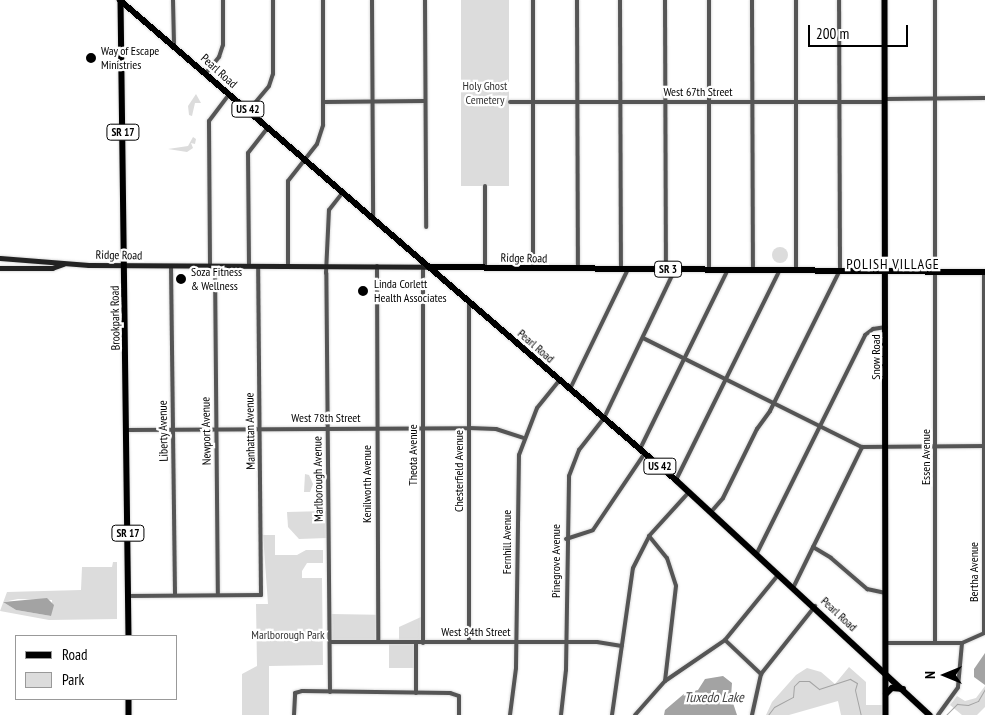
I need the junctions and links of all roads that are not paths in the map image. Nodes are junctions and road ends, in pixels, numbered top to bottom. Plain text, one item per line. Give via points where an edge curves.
1 (121, 0) edge
2 (173, 0) edge
3 (223, 0) edge
4 (273, 0) edge
5 (323, 0) edge
6 (372, 0) edge
7 (425, 0) edge
8 (533, 0) edge
9 (577, 0) edge
10 (620, 0) edge
11 (664, 0) edge
12 (709, 0) edge
13 (752, 0) edge
14 (796, 0) edge
15 (839, 0) edge
16 (885, 0) edge
17 (935, 0) edge
18 (174, 45) junction
19 (206, 73) junction
20 (229, 94) junction
21 (985, 98) edge
22 (936, 99) junction
23 (425, 101) junction
24 (885, 101) junction
25 (324, 102) junction
26 (372, 102) junction
27 (510, 102) dead end
28 (533, 102) junction
29 (577, 102) junction
30 (709, 102) junction
31 (796, 102) junction
32 (839, 102) junction
33 (621, 103) junction
34 (665, 103) junction
35 (753, 103) junction
36 (249, 110) junction
37 (268, 127) junction
38 (305, 159) junction
39 (486, 186) dead end
40 (343, 191) junction
41 (372, 219) junction
42 (426, 227) dead end
43 (0, 258) edge
44 (62, 264) junction
45 (125, 265) junction
46 (171, 266) junction
47 (213, 266) junction
48 (249, 266) junction
49 (258, 266) junction
50 (288, 266) junction
51 (327, 266) junction
52 (377, 266) junction
53 (426, 267) junction
54 (485, 267) junction
55 (0, 268) edge
56 (533, 268) junction
57 (578, 268) junction
58 (625, 269) junction
59 (666, 269) junction
60 (674, 269) junction
61 (709, 269) junction
62 (728, 269) junction
63 (753, 269) junction
64 (780, 270) junction
65 (796, 270) junction
66 (840, 270) junction
67 (886, 270) junction
68 (935, 270) junction
69 (984, 272) edge
70 (469, 301) junction
71 (886, 327) junction
72 (643, 338) junction
73 (685, 357) junction
74 (726, 379) junction
75 (560, 380) junction
76 (570, 389) junction
77 (775, 402) junction
78 (604, 418) junction
79 (820, 426) junction
80 (328, 428) junction
81 (468, 428) junction
82 (260, 429) junction
83 (377, 429) junction
84 (423, 429) junction
85 (127, 430) junction
86 (172, 430) junction
87 (216, 430) junction
88 (523, 438) junction
89 (886, 446) junction
90 (936, 446) junction
91 (984, 446) edge
92 (862, 447) junction
93 (640, 448) junction
94 (645, 453) junction
95 (676, 480) junction
96 (689, 492) junction
97 (711, 512) junction
98 (649, 536) junction
99 (566, 539) junction
100 (813, 546) junction
101 (757, 553) junction
102 (780, 573) junction
103 (794, 586) junction
104 (886, 593) junction
105 (175, 595) junction
106 (218, 595) junction
107 (128, 596) junction
108 (815, 606) junction
109 (984, 633) edge
110 (129, 635) edge
111 (725, 640) junction
112 (330, 642) junction
113 (378, 642) junction
114 (416, 642) junction
115 (423, 642) junction
116 (469, 642) junction
117 (516, 642) junction
118 (566, 643) junction
119 (886, 643) junction
120 (935, 643) junction
121 (962, 643) junction
122 (622, 646) junction
123 (886, 650) junction
124 (869, 656) junction
125 (886, 672) junction
126 (761, 674) junction
127 (665, 681) junction
128 (904, 689) junction
129 (330, 692) junction
130 (416, 693) junction
131 (886, 694) junction
132 (129, 700) edge
133 (129, 715) edge
134 (294, 715) edge
135 (459, 715) edge
136 (510, 715) edge
137 (562, 715) edge
138 (612, 715) edge
139 (635, 715) edge
140 (752, 715) edge
141 (886, 715) edge
142 (930, 715) edge
143 (938, 715) edge

1 - 18 main road, Pearl Road / US 42
1 - 45 main road, Brookpark Road / SR 17
2 - 18 street
3 - 19 street via 223,45 219,57
4 - 36 street via 273,74 269,86
5 - 25 street
6 - 26 street
7 - 23 street
8 - 28 street
9 - 29 street
10 - 33 street
11 - 34 street
12 - 30 street
13 - 35 street
14 - 31 street
15 - 32 street
16 - 24 main road, Snow Road
17 - 22 street, Essen Avenue
18 - 19 main road, Pearl Road / US 42
19 - 20 main road, Pearl Road / US 42
20 - 36 main road, Pearl Road / US 42
20 - 47 street, Newport Avenue via 209,121
21 - 22 street, West 67th Street
22 - 24 street, West 67th Street
22 - 68 street, Essen Avenue
23 - 26 street
23 - 42 street
24 - 32 street, West 67th Street
24 - 67 main road, Snow Road
25 - 26 street
25 - 38 street via 321,135
26 - 41 street
27 - 28 street, West 67th Street
28 - 29 street, West 67th Street
28 - 56 street
29 - 33 street, West 67th Street
29 - 57 street
30 - 34 street, West 67th Street
30 - 35 street, West 67th Street
30 - 61 street
31 - 32 street, West 67th Street
31 - 35 street, West 67th Street
31 - 65 street
32 - 66 street
33 - 34 street, West 67th Street
33 - 58 street
34 - 59 street
35 - 63 street
36 - 37 main road, Pearl Road / US 42
37 - 38 main road, Pearl Road / US 42
37 - 48 street via 248,153
38 - 40 main road, Pearl Road / US 42
38 - 50 street via 288,181
39 - 54 street
40 - 41 main road, Pearl Road / US 42
40 - 51 street, Marlborough Avenue via 329,210
41 - 53 main road, Pearl Road / US 42
43 - 44 main road, Ridge Road via 52,260
44 - 45 main road, Ridge Road
44 - 55 main road, Ridge Road via 52,268
45 - 46 main road, Ridge Road
45 - 85 main road, Brookpark Road / SR 17
46 - 47 main road, Ridge Road
46 - 86 street, Liberty Avenue
47 - 48 main road, Ridge Road
47 - 87 street, Newport Avenue
48 - 49 main road, Ridge Road
49 - 50 main road, Ridge Road
49 - 82 street, Manhattan Avenue
50 - 51 main road, Ridge Road
51 - 52 main road, Ridge Road
51 - 80 street, Marlborough Avenue
52 - 53 main road, Ridge Road
52 - 83 street, Kenilworth Avenue
53 - 54 main road, Ridge Road / SR 3
53 - 70 main road, Pearl Road / US 42
53 - 84 street, Theota Avenue
54 - 56 main road, Ridge Road / SR 3
56 - 57 main road, Ridge Road / SR 3
57 - 58 main road, Ridge Road / SR 3
58 - 59 main road, Ridge Road / SR 3
58 - 76 street
59 - 60 main road, Ridge Road / SR 3
60 - 61 main road, Ridge Road / SR 3
60 - 72 street, Pinegrove Avenue
61 - 62 main road, Ridge Road / SR 3
62 - 63 main road, Ridge Road / SR 3
62 - 73 street
63 - 64 main road, Ridge Road / SR 3
64 - 65 main road, Ridge Road / SR 3
64 - 74 street
65 - 66 main road, Ridge Road / SR 3
66 - 67 main road, Ridge Road / SR 3
66 - 77 street
67 - 68 main road, Ridge Road / SR 3
67 - 71 main road, Snow Road
68 - 69 main road, Ridge Road / SR 3
68 - 90 street, Essen Avenue
69 - 91 street, Bertha Avenue
70 - 75 main road, Pearl Road / US 42
70 - 81 street, Chesterfield Avenue
71 - 79 street via 873,329 865,335
71 - 89 main road, Snow Road
72 - 73 street
72 - 78 street, Pinegrove Avenue
73 - 74 street
73 - 93 street
74 - 77 street
74 - 95 street
75 - 76 main road, Pearl Road / US 42
75 - 88 street, Fernhill Avenue via 537,408
76 - 78 main road, Pearl Road / US 42
77 - 79 street
77 - 97 street via 725,496
78 - 93 main road, Pearl Road / US 42
78 - 99 street, Pinegrove Avenue via 572,462 566,489
79 - 92 street
79 - 101 street
80 - 82 street, West 78th Street
80 - 83 street, West 78th Street
80 - 112 street, Marlborough Avenue
81 - 84 street, West 78th Street
81 - 88 street, West 78th Street via 496,429
81 - 116 street, Chesterfield Avenue
82 - 87 street, West 78th Street
82 - 106 street, Manhattan Avenue via 261,595
83 - 84 street, West 78th Street
83 - 113 street, Kenilworth Avenue
84 - 115 street, Theota Avenue
85 - 86 street, West 78th Street
85 - 107 main road, Brookpark Road / SR 17
86 - 87 street, West 78th Street
86 - 105 street, Liberty Avenue
87 - 106 street, Newport Avenue
88 - 117 street, Fernhill Avenue via 517,470
89 - 90 street
89 - 92 street
89 - 104 main road, Snow Road
90 - 91 street
90 - 120 street, Essen Avenue
91 - 109 street, Bertha Avenue
92 - 100 street
93 - 94 main road, Pearl Road / US 42
94 - 95 main road, Pearl Road / US 42
94 - 99 street via 594,530
95 - 96 main road, Pearl Road / US 42
96 - 97 main road, Pearl Road / US 42
96 - 98 street
97 - 101 main road, Pearl Road / US 42
98 - 122 street via 633,568
98 - 127 street via 667,558 676,586
99 - 118 street, Pinegrove Avenue
100 - 103 street
100 - 104 street via 867,589
101 - 102 main road, Pearl Road / US 42
102 - 103 main road, Pearl Road / US 42
102 - 111 street
103 - 108 main road, Pearl Road / US 42
104 - 119 main road, Snow Road
105 - 106 street
105 - 107 street
107 - 110 main road, Brookpark Road / SR 17
108 - 124 main road, Pearl Road / US 42
108 - 126 street
109 - 121 street
111 - 126 street
111 - 127 street
112 - 113 street, West 84th Street
112 - 129 street, Marlborough Avenue
113 - 114 street, West 84th Street
114 - 115 street, West 84th Street
114 - 130 street
115 - 116 street, West 84th Street
116 - 117 street, West 84th Street
117 - 118 street, West 84th Street
117 - 136 street, Fernhill Avenue
118 - 122 street, West 84th Street
118 - 137 street, Pinegrove Avenue
119 - 120 street
119 - 123 main road, Snow Road
120 - 121 street
121 - 143 street via 958,687
122 - 138 street
123 - 124 main road via 878,658
123 - 125 main road, Snow Road
124 - 125 main road, Pearl Road / US 42
125 - 128 main road, Pearl Road / US 42
125 - 131 main road, Snow Road
126 - 140 street
127 - 139 street
128 - 131 main road via 892,688
128 - 142 main road, Pearl Road / US 42
129 - 130 street
129 - 134 street via 295,693
130 - 135 street via 459,696
131 - 141 main road, Snow Road
132 - 133 main road

